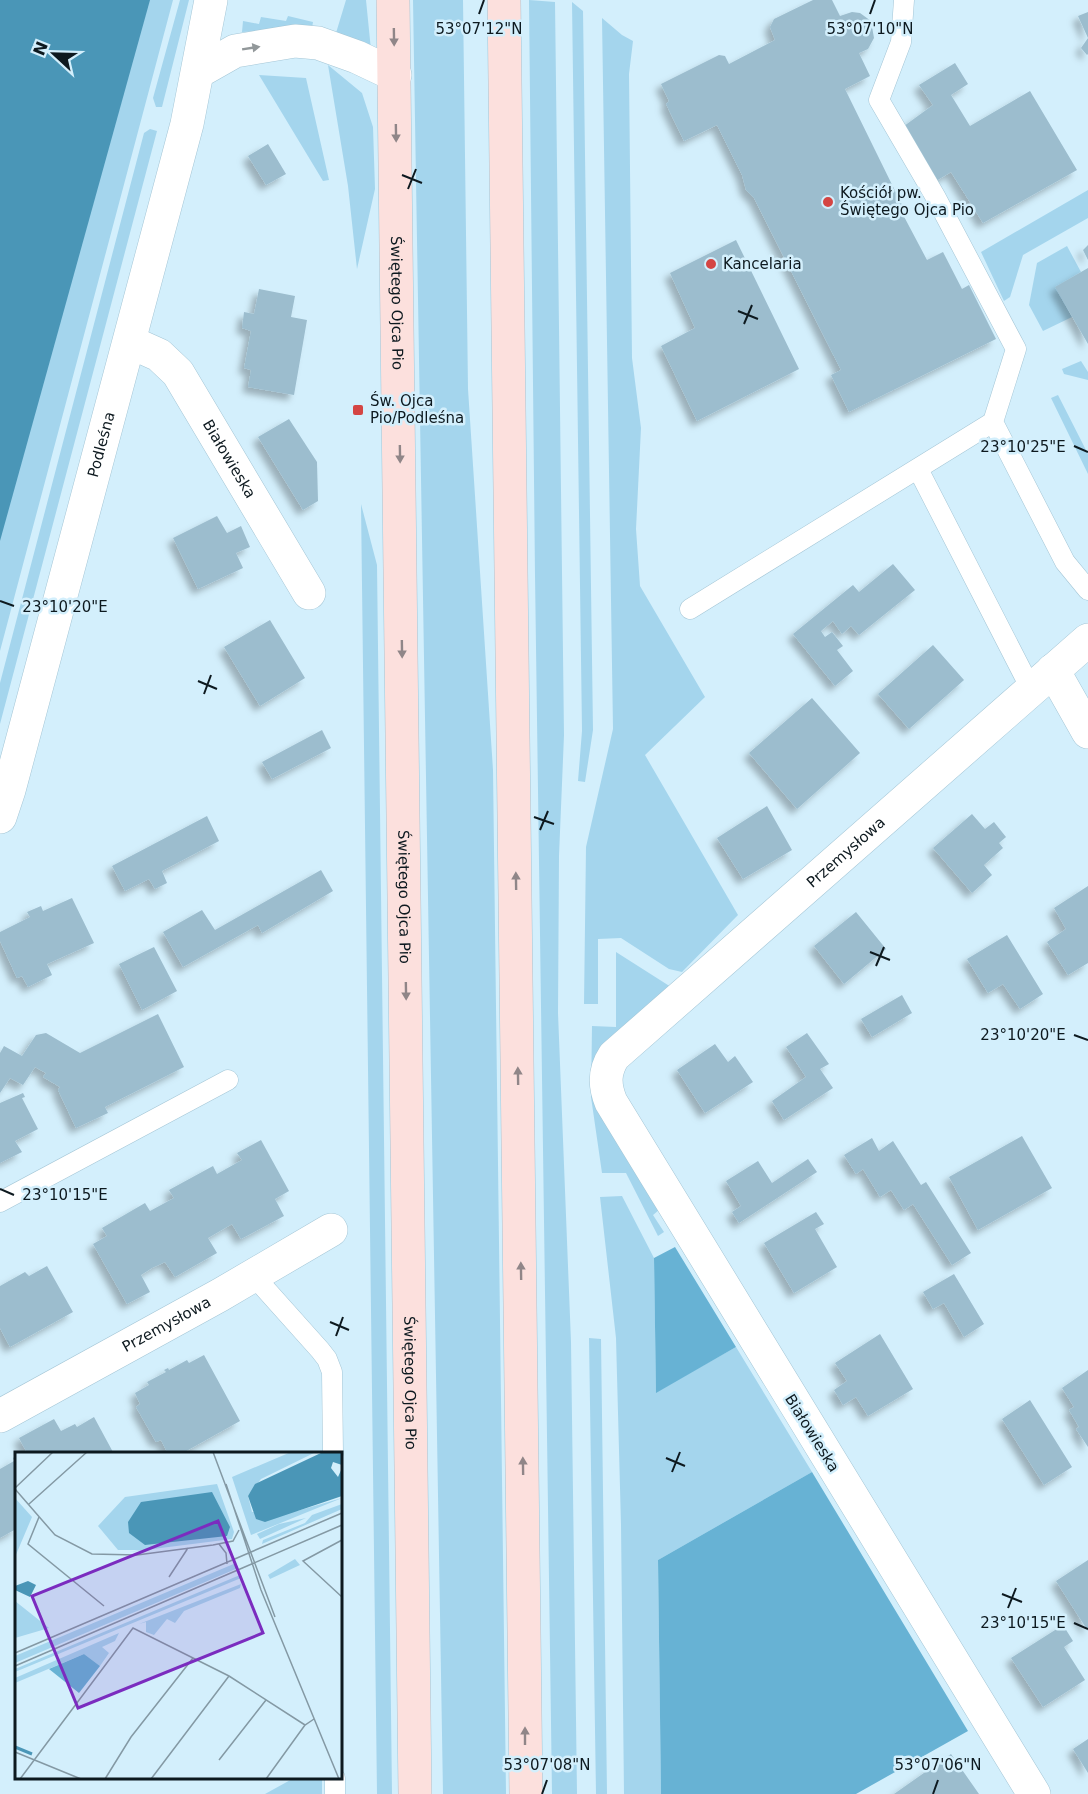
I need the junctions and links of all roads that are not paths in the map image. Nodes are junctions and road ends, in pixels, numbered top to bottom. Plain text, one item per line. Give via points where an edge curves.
1 (211, 0) edge
2 (393, 0) edge
3 (504, 0) edge
4 (904, 0) edge
5 (198, 72) junction
6 (395, 75) junction
7 (130, 342) junction
8 (993, 422) junction
9 (918, 469) junction
10 (1088, 590) edge
11 (309, 593) dead end
12 (690, 609) dead end
13 (1088, 640) edge
14 (1042, 680) junction
15 (1088, 732) edge
16 (0, 817) edge
17 (607, 1067) joint
18 (228, 1080) dead end
19 (0, 1202) edge
20 (331, 1230) dead end
21 (253, 1275) junction
22 (0, 1416) edge
23 (333, 1452) edge
24 (415, 1794) edge
25 (526, 1794) edge
26 (1034, 1794) edge

1 - 5 street, Podleśna
2 -> 6 main road, Świętego Ojca Pio
25 -> 3 main road
4 - 8 lane via 901,42 879,100 1016,349
5 -> 6 street via 235,51 295,41 318,43
5 - 7 street, Podleśna
6 -> 24 main road, Świętego Ojca Pio
7 - 11 street, Białowieska via 159,355 178,373
7 - 16 street, Podleśna
8 - 9 lane
8 - 10 lane via 1065,562
9 - 12 lane
9 - 14 lane
13 - 14 street, Przemysłowa
14 - 15 street
14 - 17 street, Przemysłowa via 622,1049
17 - 26 street, Białowieska via 606,1092 611,1102
18 - 19 lane
20 - 21 street, Przemysłowa
21 - 22 street, Przemysłowa
21 - 23 lane via 331,1366

